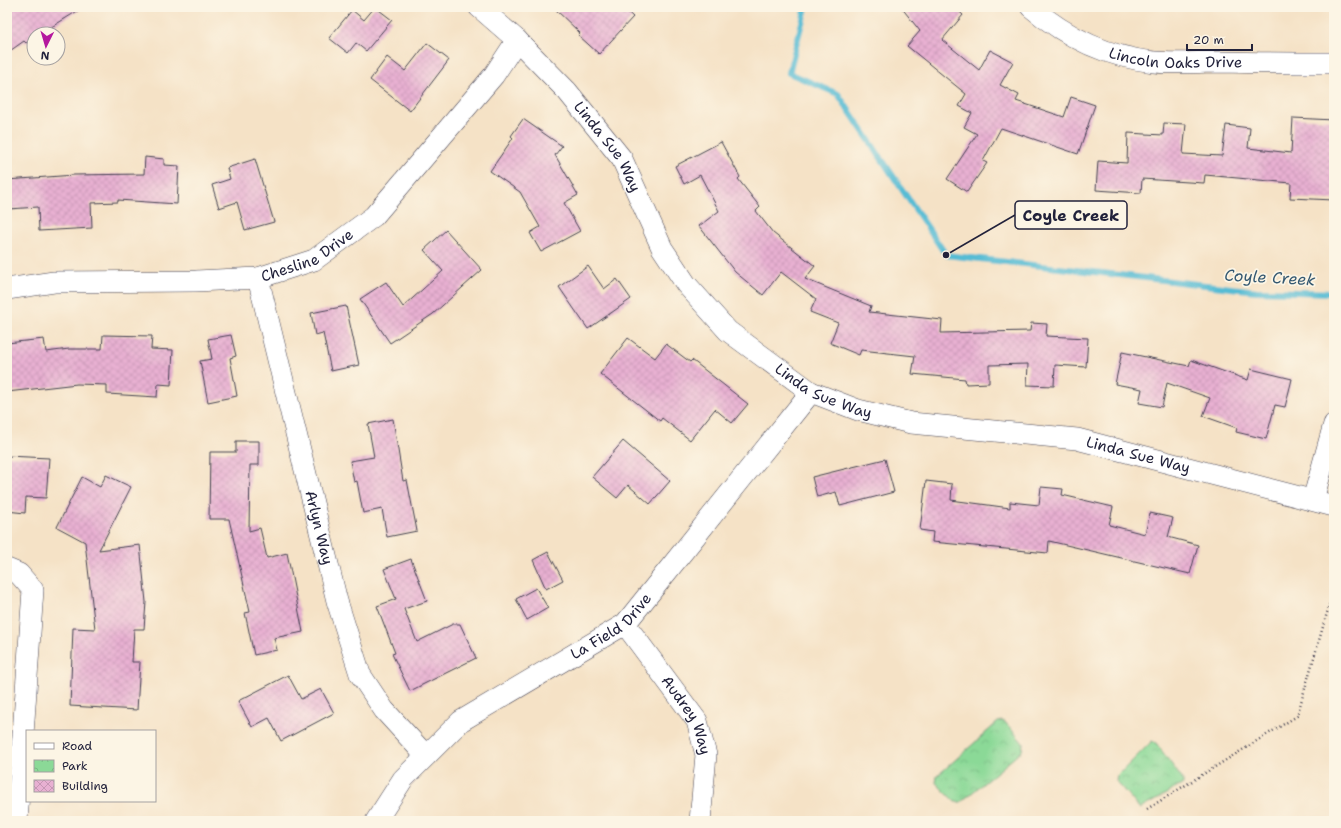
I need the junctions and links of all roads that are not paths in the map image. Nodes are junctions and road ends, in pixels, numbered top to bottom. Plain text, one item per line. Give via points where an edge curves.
1 (479, 7) edge
2 (1031, 7) edge
3 (517, 40) junction
4 (1334, 64) edge
5 (258, 278) junction
6 (7, 289) edge
7 (811, 392) junction
8 (1334, 424) edge
9 (1313, 500) junction
10 (1334, 506) edge
11 (7, 569) edge
12 (625, 624) junction
13 (426, 756) junction
14 (17, 821) edge
15 (376, 821) edge
16 (700, 821) edge

1 - 3 street, Linda Sue Way
2 - 4 street, Lincoln Oaks Drive via 1044,19 1070,35 1096,48 1125,57 1155,62
3 - 5 street, Chesline Drive via 494,75 374,216 314,260
3 - 7 street, Linda Sue Way via 567,91 622,159 662,248 686,284 728,332
5 - 6 street, Chesline Drive via 54,282
5 - 13 street, Arlyn Way via 337,601 360,674 384,710
7 - 9 street, Linda Sue Way via 858,410 911,423 1077,439
7 - 12 street, La Field Drive
8 - 9 street
9 - 10 street, Linda Sue Way
11 - 14 street via 19,574 33,590
12 - 13 street, La Field Drive via 461,721
12 - 16 street, Audrey Way via 697,720 706,755
13 - 15 street, La Field Drive via 403,779

